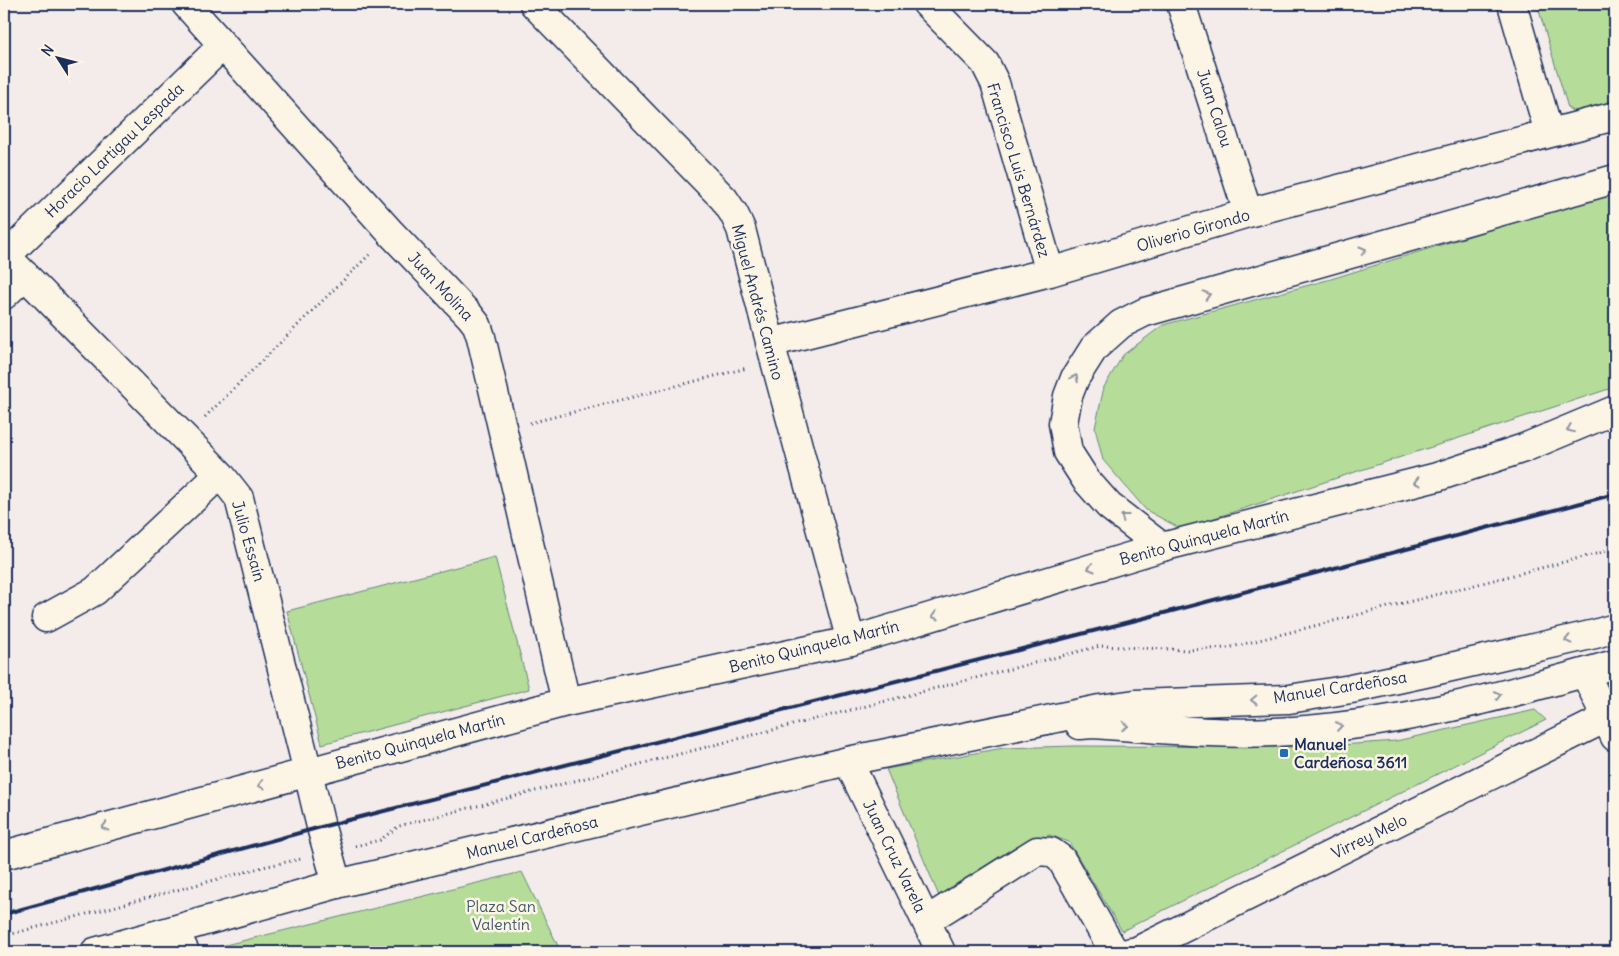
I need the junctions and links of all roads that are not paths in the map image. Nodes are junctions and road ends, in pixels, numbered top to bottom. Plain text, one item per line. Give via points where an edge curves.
1 (186, 4) edge
2 (534, 4) edge
3 (927, 4) edge
4 (1181, 4) edge
5 (1512, 4) edge
6 (223, 45) junction
7 (1615, 116) edge
8 (1549, 133) junction
9 (1615, 179) edge
10 (1248, 213) junction
11 (5, 255) edge
12 (1050, 272) junction
13 (25, 275) junction
14 (4, 295) edge
15 (772, 352) junction
16 (1615, 410) edge
17 (220, 474) junction
18 (1162, 547) junction
19 (46, 618) dead end
20 (1615, 628) edge
21 (851, 641) junction
22 (1615, 664) edge
23 (1584, 673) junction
24 (566, 702) junction
25 (1611, 728) edge
26 (972, 735) junction
27 (848, 761) junction
28 (308, 772) junction
29 (4, 855) edge
30 (337, 884) junction
31 (926, 920) junction
32 (180, 941) edge
33 (95, 952) edge
34 (941, 952) edge
35 (1118, 952) edge
36 (1131, 952) edge

1 - 6 street, Juan Molina
2 - 15 street, Miguel Andrés Camino via 724,199 740,229
3 - 12 street, Francisco Luis Bernárdez via 984,64 995,83
4 - 10 street, Juan Calou
5 - 8 street
6 - 11 street, Horacio Lartigau Lespada
6 - 24 street, Juan Molina via 477,325
7 - 8 street, Oliverio Girondo
8 - 10 street, Oliverio Girondo
18 -> 9 street via 1110,506 1086,480 1068,452 1063,423 1075,378 1094,348 1121,324 1145,312
10 - 12 street, Oliverio Girondo
11 - 13 street, Julio Essaín
12 - 15 street, Oliverio Girondo
13 - 14 street
13 - 17 street, Julio Essaín
15 - 21 street, Miguel Andrés Camino
16 -> 18 street, Benito Quinquela Martín via 1524,448 1437,477
17 - 19 street via 95,591
17 - 28 street, Julio Essaín via 239,498 244,513
18 -> 21 street, Benito Quinquela Martín
20 -> 26 street, Manuel Cardeñosa via 1444,669 1289,699 1135,704
21 - 24 street, Benito Quinquela Martín
22 - 23 street, Manuel Cardeñosa
23 - 25 street
26 -> 23 street, Manuel Cardeñosa via 1093,724 1232,733 1320,729 1427,713
24 - 28 street, Benito Quinquela Martín
25 - 36 street, Virrey Melo
26 - 27 street, Manuel Cardeñosa
27 - 30 street, Manuel Cardeñosa
27 - 31 street, Juan Cruz Varela
28 -> 29 street, Benito Quinquela Martín
28 - 30 street, Julio Essaín
30 - 32 street, Manuel Cardeñosa
31 - 34 street, Juan Cruz Varela
31 - 35 street via 1037,851 1051,852 1061,859 1113,950
32 - 33 street, Manuel Cardeñosa

